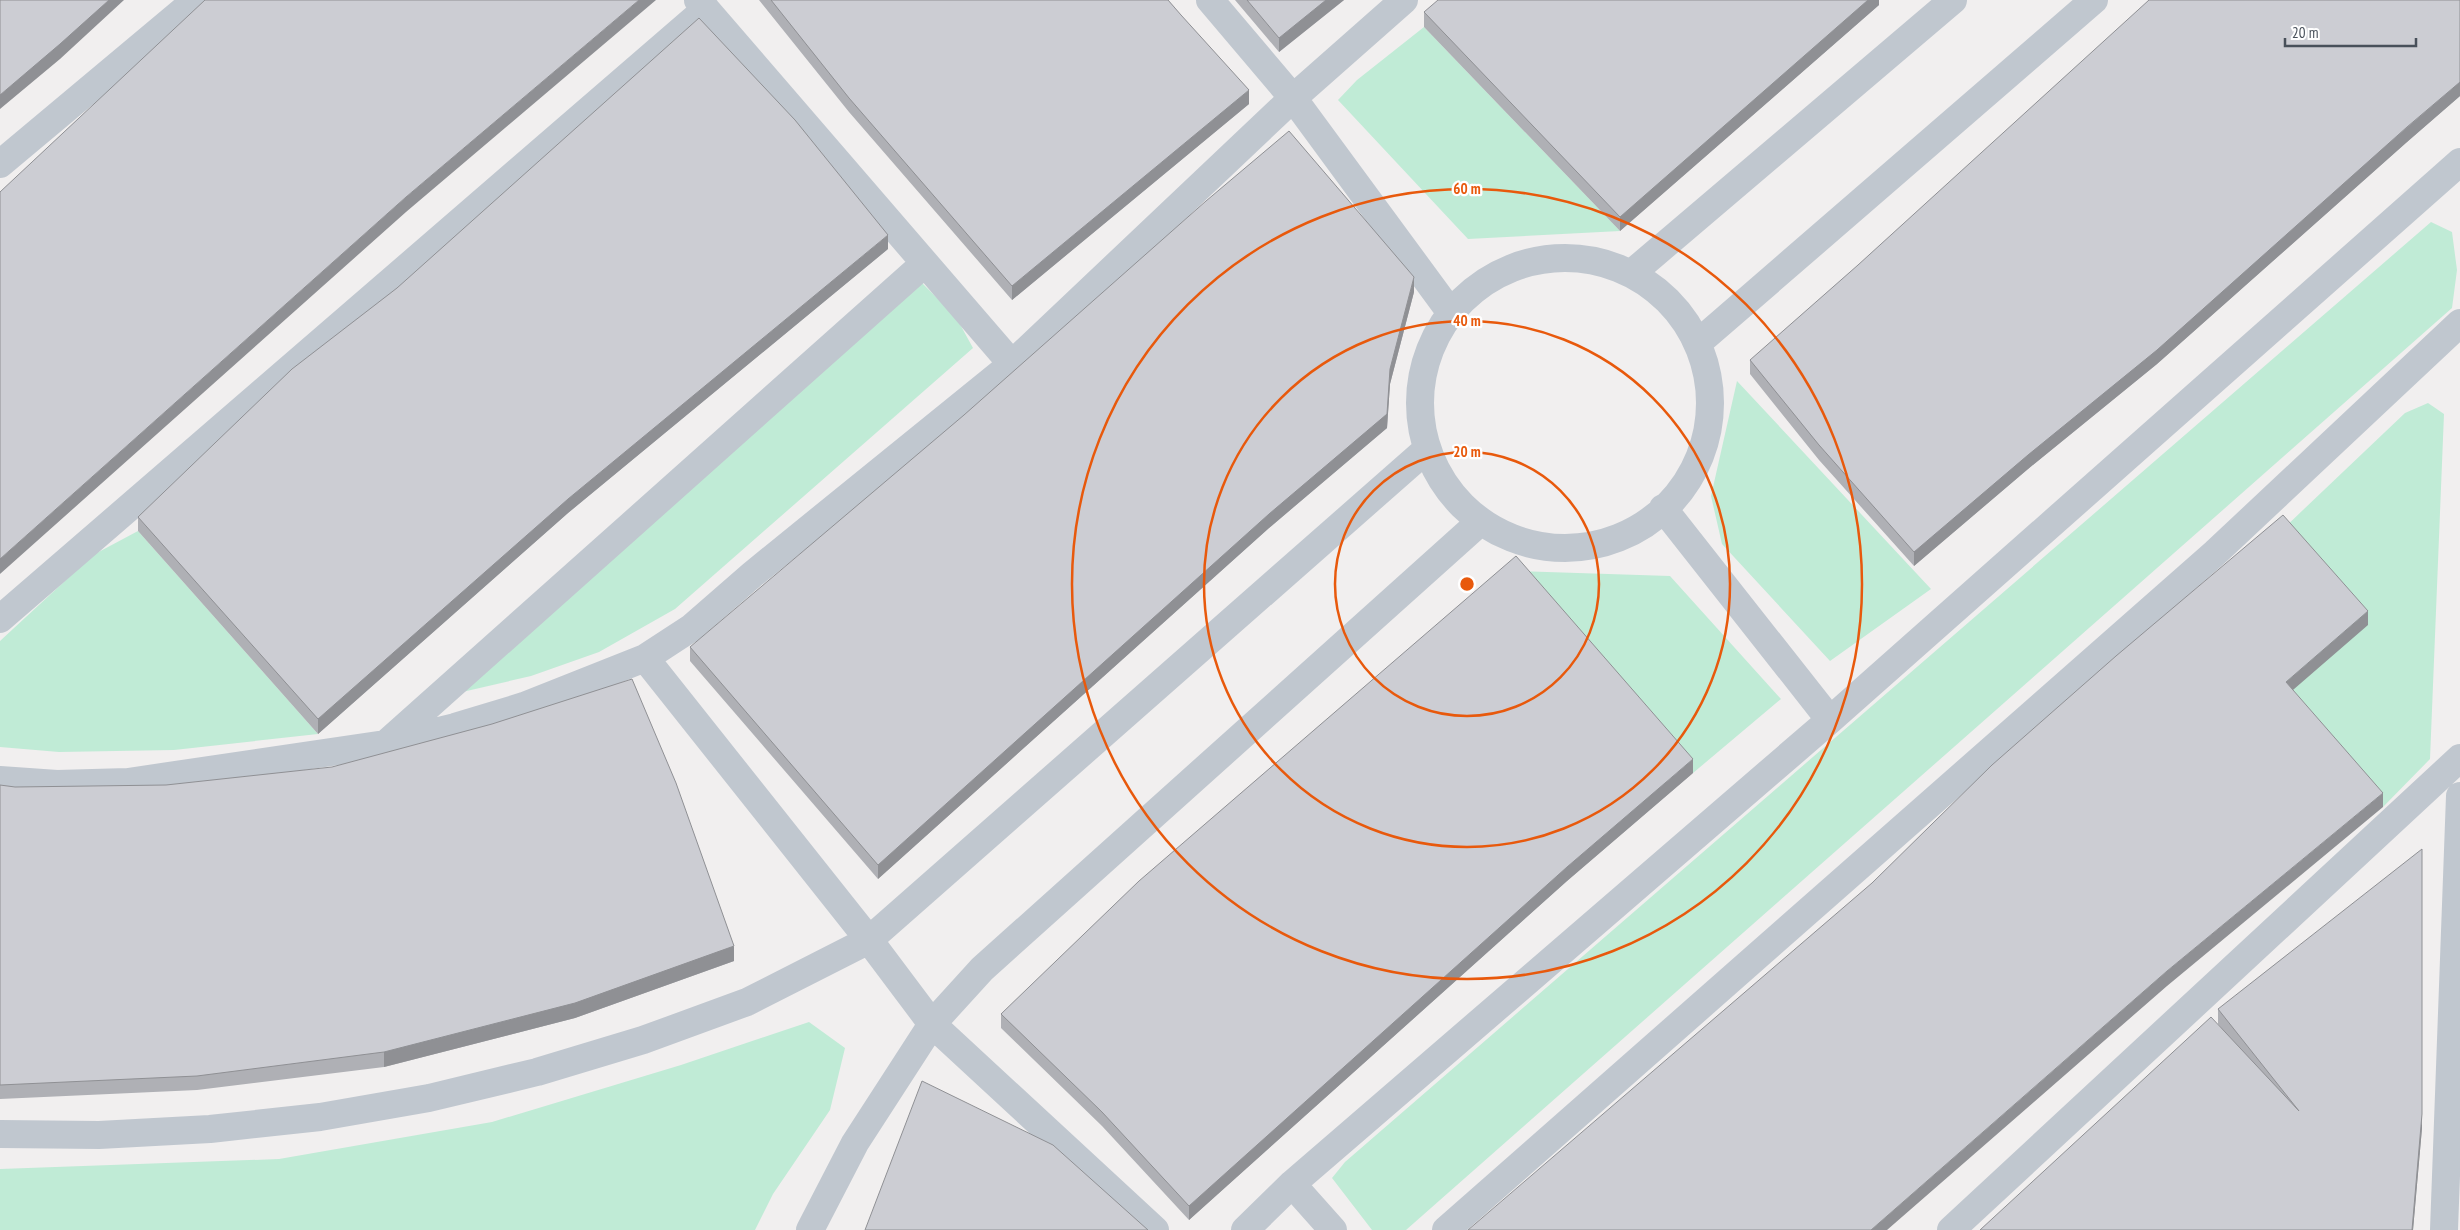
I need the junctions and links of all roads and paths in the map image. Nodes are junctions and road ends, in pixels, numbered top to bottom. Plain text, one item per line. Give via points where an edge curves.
1 (196, 0) edge
2 (1210, 0) edge
3 (1404, 0) edge
4 (1953, 0) edge
5 (2094, 0) edge
6 (702, 4) edge
7 (1293, 98) junction
8 (2460, 162) edge
9 (0, 164) edge
10 (925, 263) junction
11 (1632, 273) junction
12 (1451, 313) junction
13 (2460, 323) edge
14 (1699, 342) junction
15 (1012, 364) junction
16 (1426, 450) junction
17 (1663, 508) junction
18 (1480, 522) junction
19 (0, 619) edge
20 (645, 658) junction
21 (1830, 720) junction
22 (385, 744) junction
23 (2460, 758) edge
24 (0, 780) edge
25 (2460, 796) edge
26 (869, 940) junction
27 (932, 1024) junction
28 (0, 1134) edge
29 (1292, 1184) junction
30 (810, 1230) edge
31 (1155, 1230) edge
32 (1245, 1230) edge
33 (1333, 1230) edge
34 (1446, 1230) edge
35 (1951, 1230) edge
36 (2444, 1230) edge

1 - 9 street
2 - 7 street
3 - 7 street
4 - 11 street
5 - 14 street
6 - 10 street
6 - 19 street
7 - 12 street
7 - 15 street
8 - 21 street
10 - 15 street
10 - 22 street
11 - 12 street via 1584,258 1534,260 1488,279
11 - 14 street via 1672,302
12 - 16 street via 1428,352 1419,396
13 - 34 street via 2215,553
14 - 17 street via 1711,383 1710,426 1698,466
15 - 20 street via 691,628
16 - 18 street via 1455,499
16 - 26 street
17 - 18 street via 1640,528 1601,544 1559,549 1518,541
17 - 21 street
18 - 27 street via 982,970
20 - 22 street via 524,706
20 - 26 street
21 - 29 street
22 - 24 street via 128,782 57,784
23 - 35 street
25 - 36 street
26 - 27 street
26 - 28 street via 746,1002 643,1040 537,1072 429,1098 320,1117 210,1129
27 - 30 street via 855,1143
27 - 31 street
29 - 32 street
29 - 33 street

